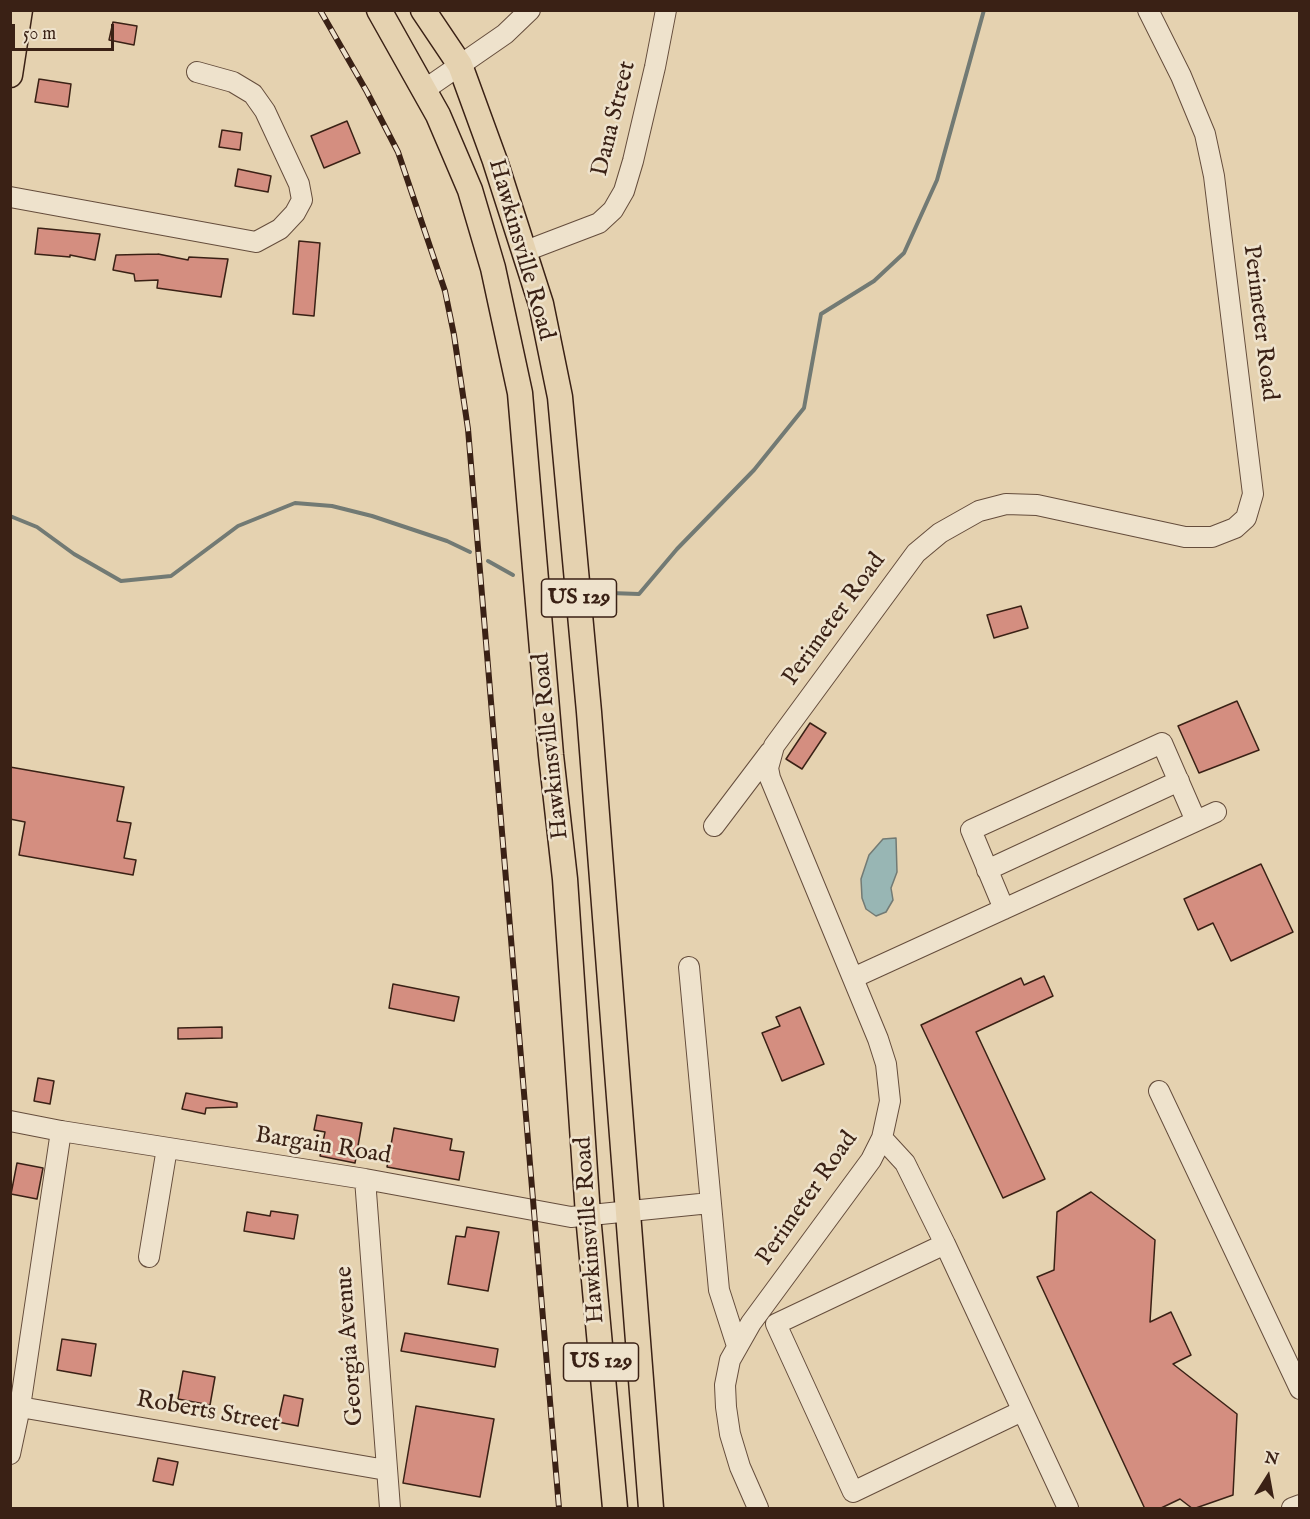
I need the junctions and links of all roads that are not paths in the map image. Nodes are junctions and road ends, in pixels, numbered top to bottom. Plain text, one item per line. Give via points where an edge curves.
1 (20, 10) edge
2 (379, 10) edge
3 (423, 10) edge
4 (530, 10) edge
5 (666, 10) edge
6 (1148, 10) edge
7 (460, 65) junction
8 (197, 72) dead end
9 (10, 75) edge
10 (424, 90) junction
11 (10, 197) edge
12 (523, 252) junction
13 (774, 746) junction
14 (1179, 781) junction
15 (1216, 812) dead end
16 (1196, 821) junction
17 (714, 826) dead end
18 (987, 870) junction
19 (1004, 909) junction
20 (689, 967) dead end
21 (853, 978) junction
22 (1159, 1091) dead end
23 (10, 1121) edge
24 (61, 1131) junction
25 (882, 1138) junction
26 (167, 1148) junction
27 (365, 1179) junction
28 (710, 1203) junction
29 (627, 1211) junction
30 (588, 1215) junction
31 (945, 1244) junction
32 (149, 1257) dead end
33 (737, 1346) junction
34 (1299, 1389) edge
35 (20, 1407) junction
36 (1023, 1412) junction
37 (10, 1454) edge
38 (386, 1470) junction
39 (390, 1509) edge
40 (615, 1509) edge
41 (651, 1509) edge
42 (758, 1509) edge
43 (1068, 1509) edge

1 - 9 main road
2 - 10 main road, Hawkinsville Road / US 129
3 - 7 main road, Hawkinsville Road / US 129
4 - 7 street via 505,34
5 - 12 street, Dana Street via 651,88 624,191 613,210 599,223
6 - 13 street, Perimeter Road via 1205,134 1214,176 1251,466 1253,494 1246,518 1235,528 1212,537 1185,537 1037,505 1006,504 980,511 940,533 916,553
7 - 10 street
7 - 12 main road, Hawkinsville Road / US 129
8 - 11 street via 233,82 253,94 265,111 299,184 302,200 280,229 256,242
10 - 30 main road, Hawkinsville Road / US 129 via 455,152 483,229 520,393 565,879
12 - 29 main road, Hawkinsville Road / US 129 via 541,304 560,397 589,712
13 - 17 street
13 - 21 street, Perimeter Road via 768,768 770,778
14 - 16 street
14 - 18 street
14 - 18 street via 1162,743 970,830
15 - 16 street
16 - 19 street
18 - 19 street
19 - 21 street
20 - 28 street
21 - 25 street, Perimeter Road via 879,1039 890,1084
22 - 34 street
23 - 24 street, Bargain Road
24 - 26 street, Bargain Road
24 - 35 street
25 - 31 street via 905,1163
25 - 33 street, Perimeter Road via 871,1160 765,1302
26 - 27 street, Bargain Road
26 - 32 street
27 - 30 street, Bargain Road via 571,1217
27 - 38 street, Georgia Avenue
28 - 29 street, Bargain Road
28 - 33 street via 719,1290
29 - 30 street, Bargain Road
29 - 41 main road, Hawkinsville Road / US 129
30 - 40 main road, Hawkinsville Road / US 129
31 - 36 street
31 - 36 street via 776,1324 853,1492
33 - 42 street, Perimeter Road via 725,1385 726,1407 740,1467
35 - 37 street
35 - 38 street, Roberts Street
36 - 43 street
38 - 39 street, Georgia Avenue

